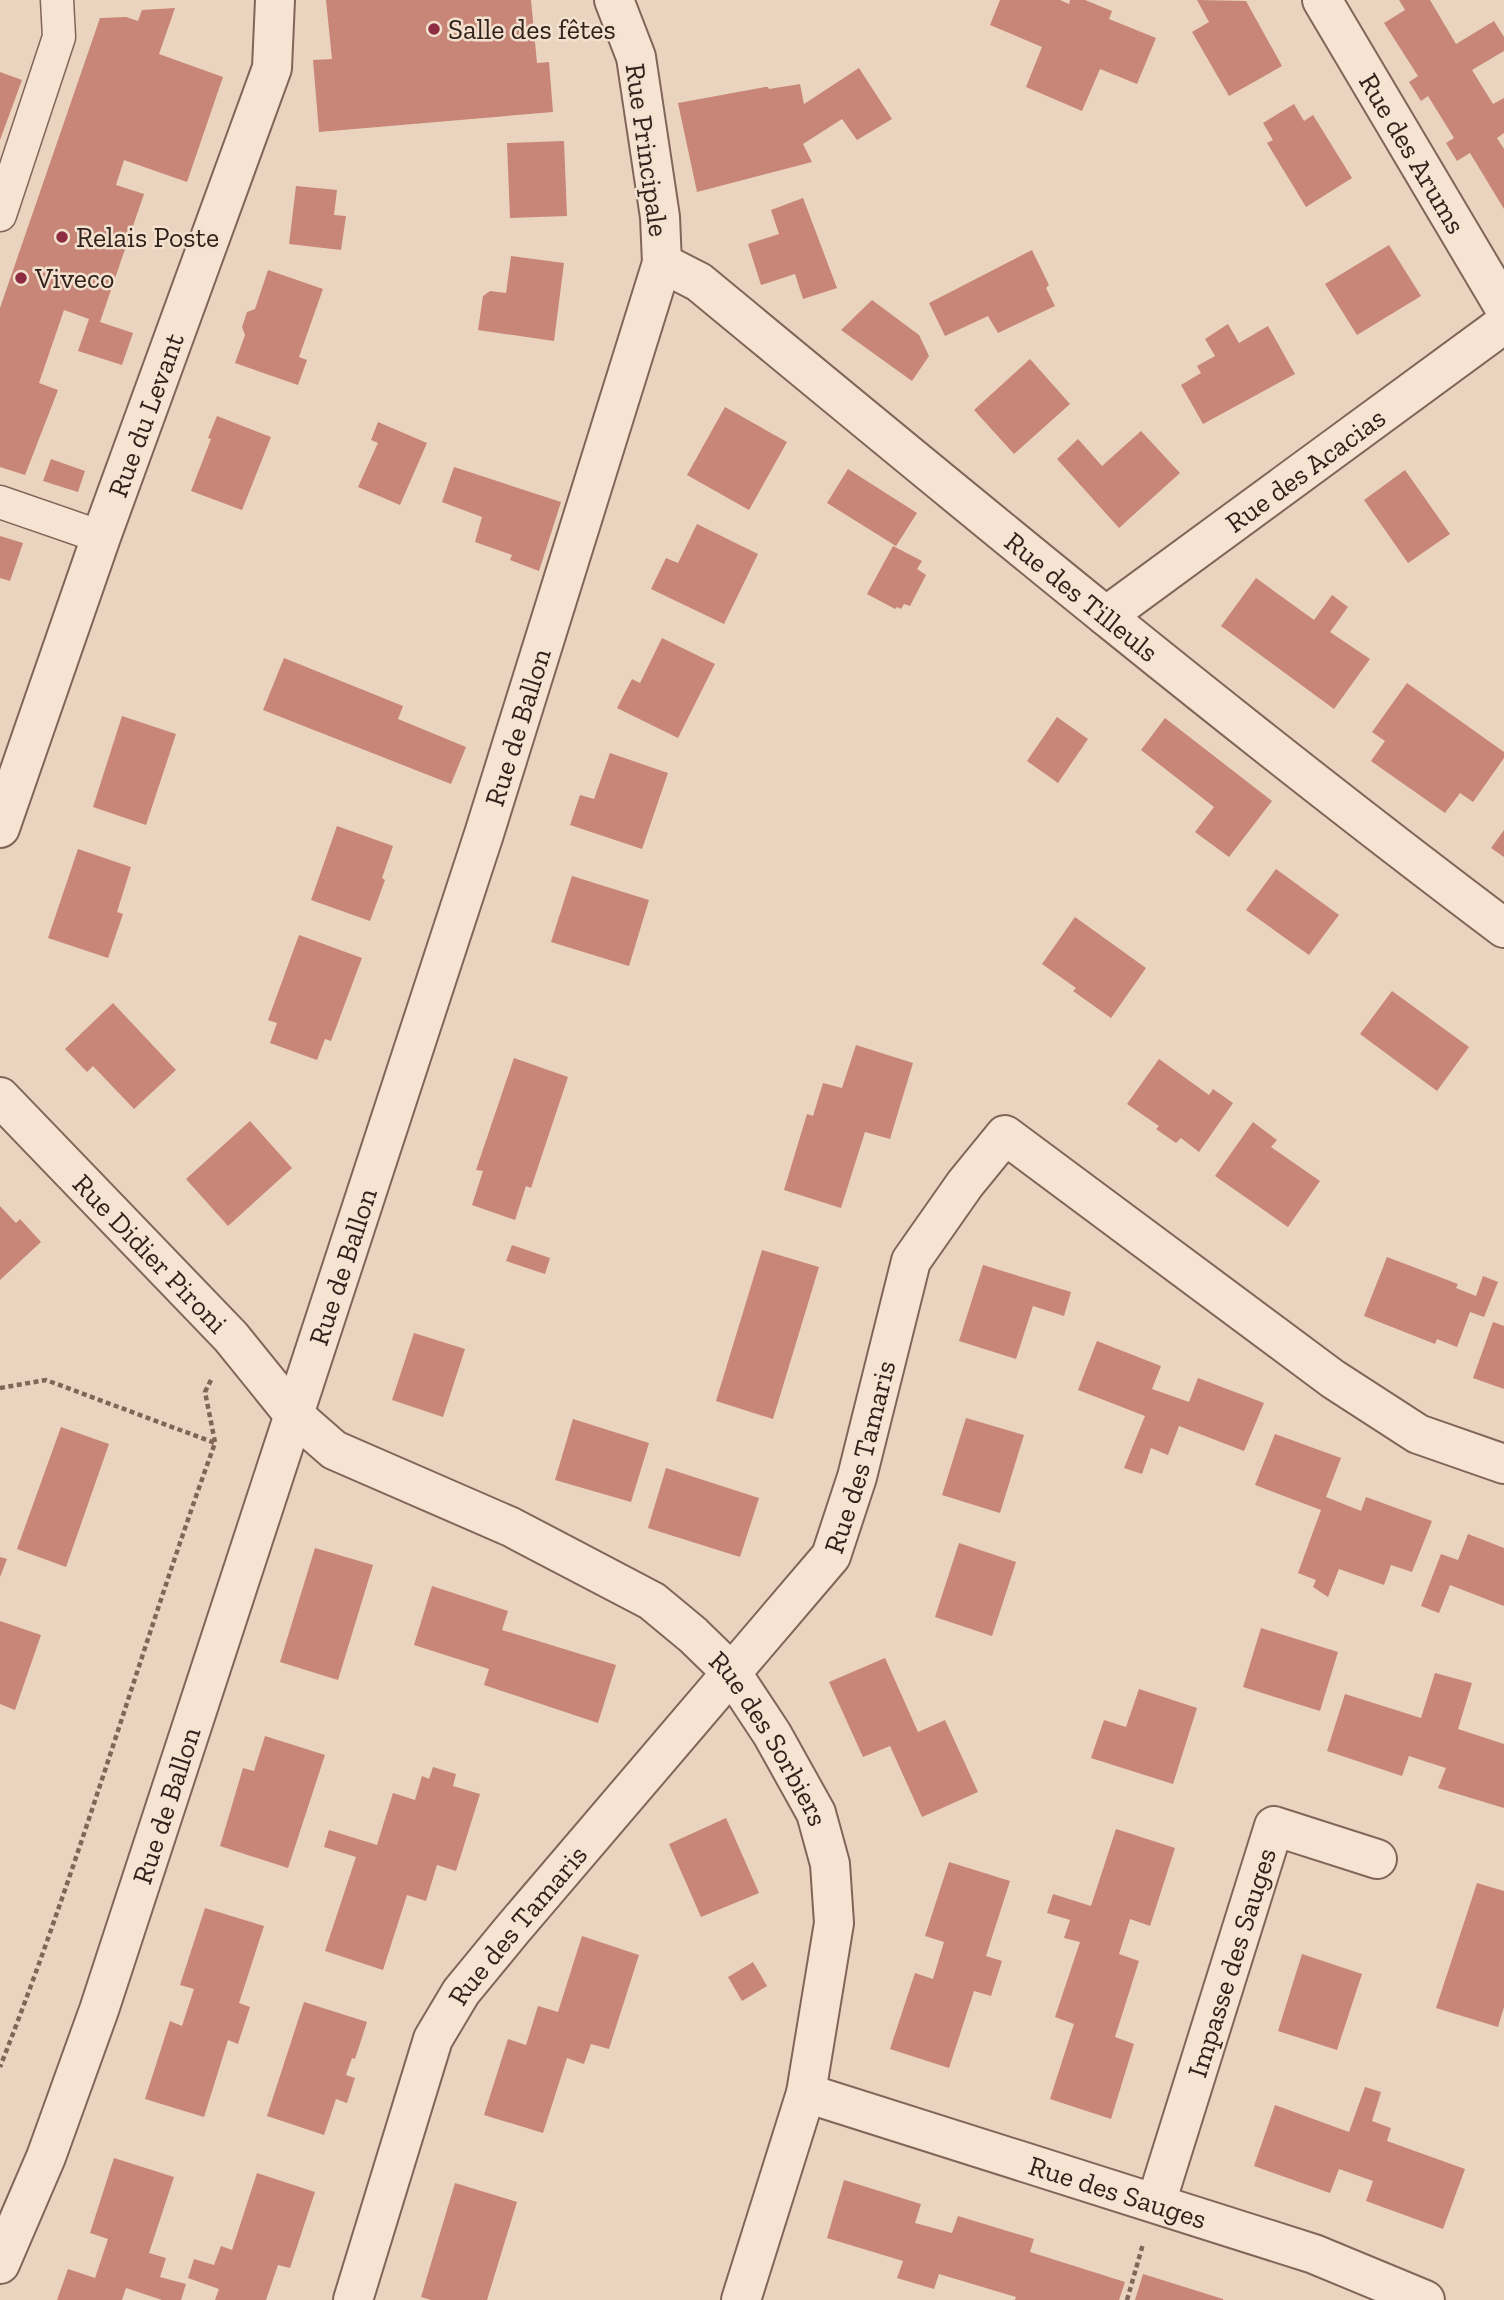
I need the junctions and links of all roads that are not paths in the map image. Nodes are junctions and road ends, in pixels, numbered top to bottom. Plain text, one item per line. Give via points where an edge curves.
1 (57, 0) edge
2 (275, 0) edge
3 (614, 0) edge
4 (1322, 0) edge
5 (0, 215) edge
6 (662, 263) junction
7 (1504, 307) edge
8 (1504, 324) edge
9 (0, 502) edge
10 (101, 537) junction
11 (1107, 615) junction
12 (0, 828) edge
13 (1504, 928) edge
14 (0, 1097) edge
15 (294, 1415) junction
16 (1504, 1464) edge
17 (731, 1672) junction
18 (1377, 1859) dead end
19 (806, 2094) junction
20 (1156, 2203) junction
21 (0, 2264) edge
22 (353, 2300) edge
23 (741, 2300) edge
24 (1425, 2300) edge

1 - 5 street via 59,37
2 - 10 street, Rue du Levant via 271,68
3 - 6 street, Rue Principale via 636,57 660,217
4 - 7 street, Rue des Arums
6 - 11 street, Rue des Tilleuls via 699,282
6 - 15 street, Rue de Ballon via 484,834
8 - 11 street, Rue des Acacias
9 - 10 street
10 - 12 street, Rue du Levant
11 - 13 street, Rue des Tilleuls
14 - 15 street, Rue Didier Pironi via 231,1337
15 - 17 street, Rue des Sorbiers via 334,1450 511,1527 652,1601
15 - 21 street, Rue de Ballon via 99,2010 47,2157
16 - 17 street, Rue des Tamaris via 1418,1434 1333,1379 1005,1135 911,1261 857,1477 831,1556
17 - 19 street, Rue des Sorbiers via 816,1813 830,1864 834,1923
17 - 22 street, Rue des Tamaris via 461,1992 433,2039
18 - 20 street, Impasse des Sauges via 1274,1826
19 - 20 street, Rue des Sauges
19 - 23 street, Rue des Sorbiers
20 - 24 street, Rue des Sauges via 1314,2254

